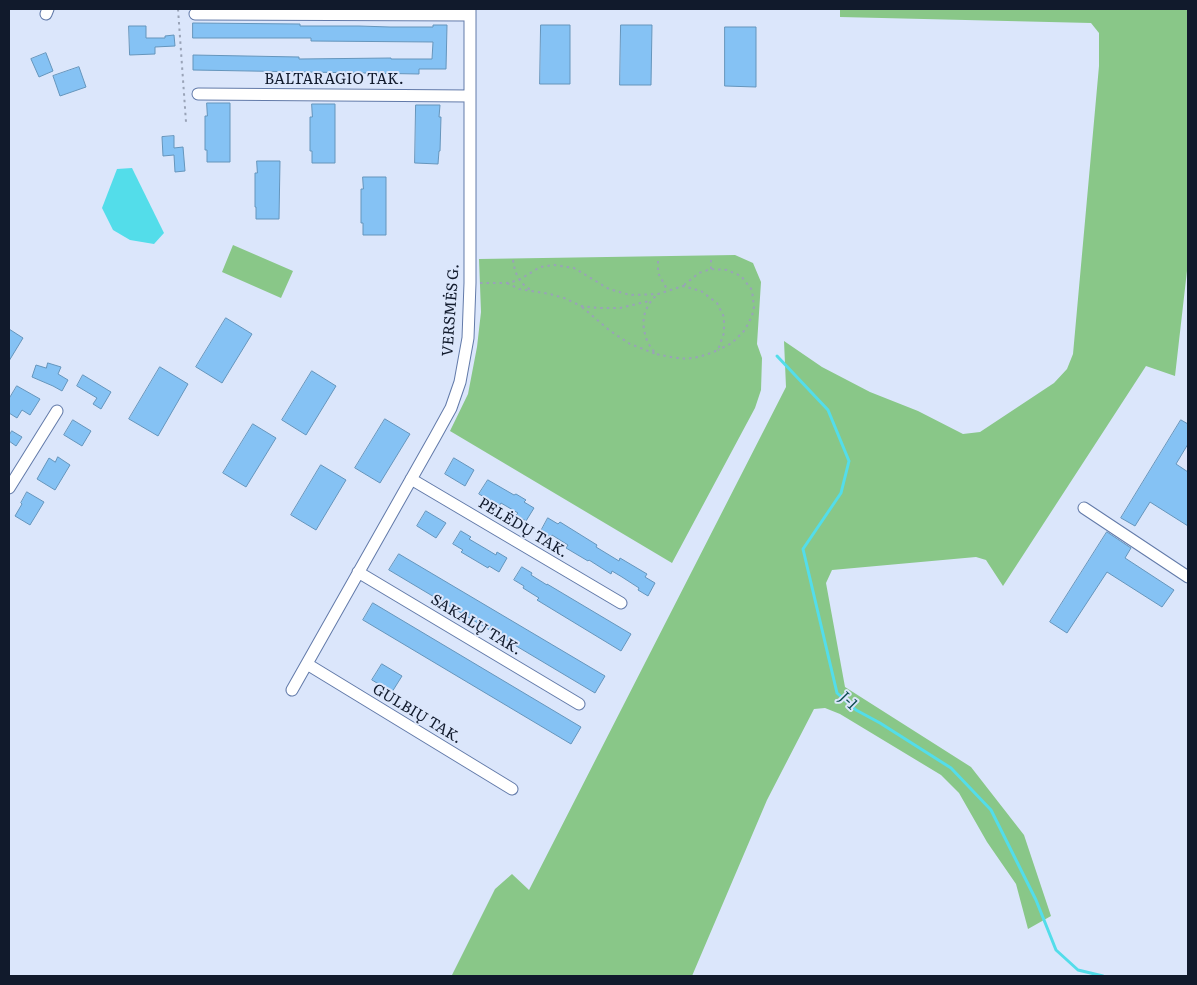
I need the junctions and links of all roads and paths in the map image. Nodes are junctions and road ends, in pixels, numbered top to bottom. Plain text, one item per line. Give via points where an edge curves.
1 (178, 9) edge
2 (470, 12) edge
3 (195, 14) dead end
4 (198, 94) dead end
5 (470, 96) junction
6 (186, 122) dead end
7 (513, 260) dead end
8 (712, 260) dead end
9 (658, 261) dead end
10 (711, 269) junction
11 (519, 280) junction
12 (470, 283) junction
13 (507, 283) junction
14 (683, 286) junction
15 (668, 291) junction
16 (537, 293) junction
17 (658, 294) junction
18 (650, 301) junction
19 (580, 306) junction
20 (718, 350) junction
21 (656, 354) junction
22 (57, 412) dead end
23 (411, 479) junction
24 (9, 488) edge
25 (1084, 508) dead end
26 (358, 572) junction
27 (1188, 577) edge
28 (621, 603) dead end
29 (307, 664) junction
30 (292, 690) dead end
31 (579, 704) dead end
32 (512, 789) dead end

1 - 6 path
2 - 3 street
2 - 5 street, VERSMĖS G.
4 - 5 street, BALTARAGIO TAK.
5 - 12 street, VERSMĖS G.
7 - 11 path
8 - 10 path
9 - 15 path via 658,273
10 - 14 path via 699,273
10 - 20 path via 727,270 741,276 752,290 754,299 752,316 744,332
11 - 13 path
11 - 16 path
11 - 17 path via 540,267 554,265 574,268 609,289 630,295
12 - 13 path
12 - 23 street, VERSMĖS G. via 468,338 460,382 451,408
13 - 16 path
14 - 15 path
14 - 20 path via 701,290 717,303 724,317 724,333
15 - 17 path
16 - 19 path via 564,298
17 - 18 path
18 - 19 path via 620,308
18 - 21 path via 643,319 646,338
19 - 21 path via 630,344
20 - 21 path via 691,359
22 - 24 street
23 - 26 street, VERSMĖS G.
23 - 28 street, PELĖDŲ TAK.
25 - 27 street
26 - 29 street, VERSMĖS G.
26 - 31 street, SAKALŲ TAK.
29 - 30 street, VERSMĖS G.
29 - 32 street, GULBIŲ TAK.

